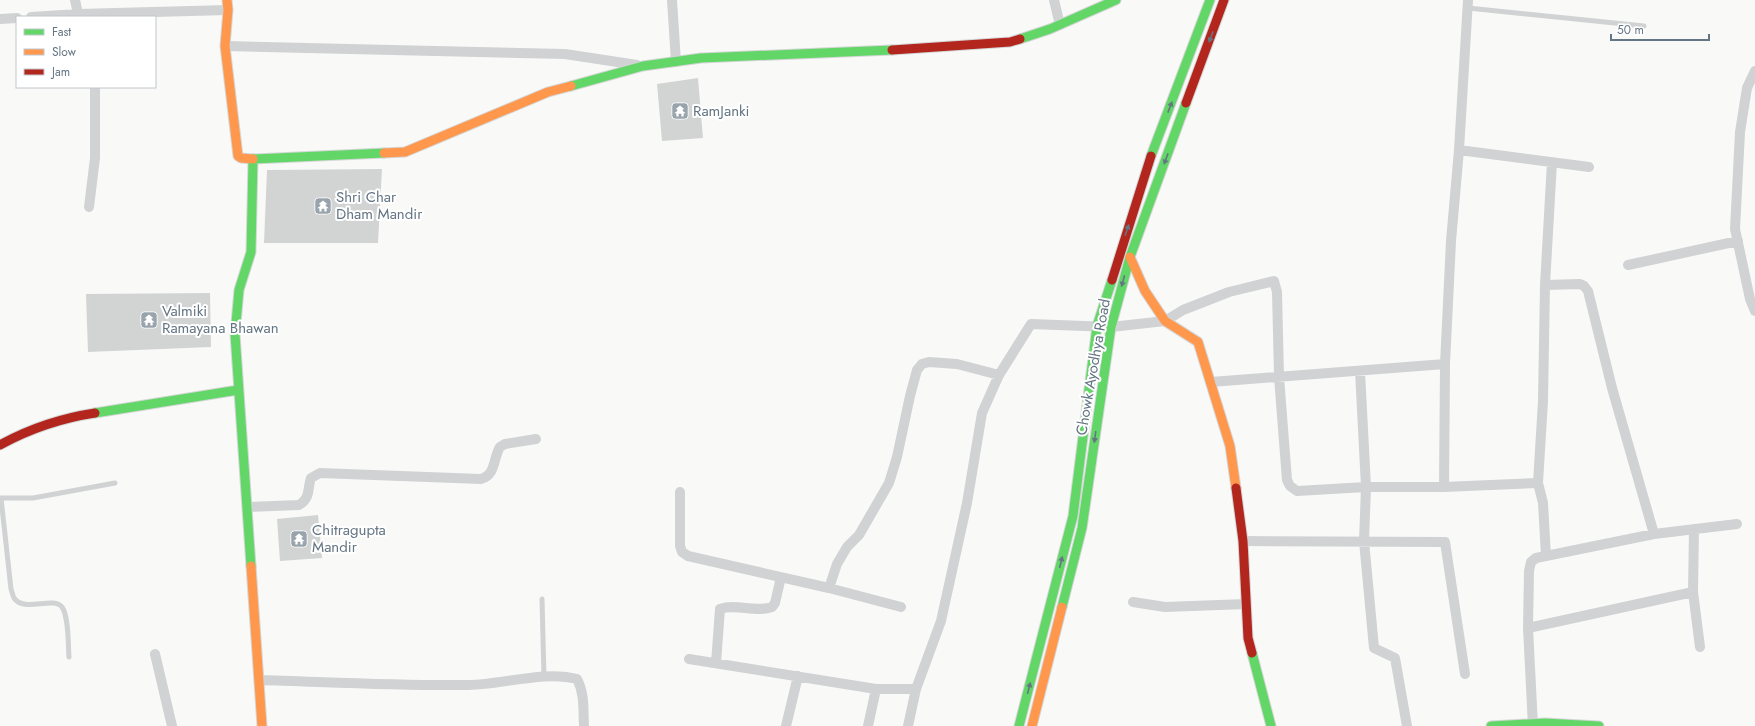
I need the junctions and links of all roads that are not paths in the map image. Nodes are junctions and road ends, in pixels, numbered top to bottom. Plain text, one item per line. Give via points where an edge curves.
1 (76, 0) edge
2 (228, 0) edge
3 (672, 0) edge
4 (1054, 0) edge
5 (1116, 0) edge
6 (1210, 0) edge
7 (1224, 0) edge
8 (1468, 4) edge
9 (228, 10) junction
10 (78, 14) junction
11 (47, 16) edge
12 (95, 16) edge
13 (16, 18) edge
14 (0, 19) edge
15 (1060, 25) junction
16 (1644, 26) dead end
17 (225, 46) junction
18 (676, 62) junction
19 (643, 66) junction
20 (1755, 71) edge
21 (95, 88) edge
22 (1459, 150) junction
23 (254, 159) junction
24 (1552, 162) junction
25 (1589, 167) dead end
26 (89, 207) dead end
27 (1738, 241) junction
28 (1130, 257) junction
29 (1628, 265) dead end
30 (1545, 285) junction
31 (1755, 311) edge
32 (1165, 321) junction
33 (1097, 326) junction
34 (1111, 327) junction
35 (1445, 364) junction
36 (1360, 371) junction
37 (999, 375) junction
38 (1279, 377) junction
39 (1212, 382) junction
40 (238, 390) junction
41 (536, 439) dead end
42 (0, 445) edge
43 (115, 483) dead end
44 (1538, 483) junction
45 (1366, 487) junction
46 (1444, 487) junction
47 (680, 492) dead end
48 (0, 498) edge
49 (246, 507) junction
50 (1737, 524) dead end
51 (1694, 529) junction
52 (1654, 534) junction
53 (1243, 541) junction
54 (1364, 542) junction
55 (1546, 556) junction
56 (781, 577) junction
57 (830, 588) junction
58 (1693, 592) junction
59 (542, 599) dead end
60 (1133, 602) dead end
61 (1246, 604) junction
62 (902, 607) dead end
63 (1528, 628) junction
64 (1700, 647) dead end
65 (155, 654) dead end
66 (69, 657) dead end
67 (689, 659) dead end
68 (716, 664) junction
69 (1465, 674) dead end
70 (798, 676) junction
71 (544, 677) junction
72 (258, 680) junction
73 (876, 689) junction
74 (916, 689) junction
75 (1533, 724) edge
76 (172, 726) edge
77 (262, 726) edge
78 (584, 726) edge
79 (786, 726) edge
80 (868, 726) edge
81 (908, 726) edge
82 (1019, 726) edge
83 (1032, 726) edge
84 (1271, 726) edge
85 (1407, 726) edge
86 (1491, 726) edge
87 (1599, 726) edge

1 - 10 street
2 - 9 main road
3 - 18 street
4 - 15 street
5 - 15 main road
33 -> 6 main road via 1147,167
7 -> 28 main road, Chowk Ayodhya Road
8 - 16 lane
8 - 22 street
9 - 12 street
9 - 17 main road
10 - 11 street
10 - 12 street
13 - 14 street
15 - 18 main road via 1010,42 938,48 701,58
17 - 19 street via 564,54
17 - 23 main road via 238,156
18 - 19 main road
19 - 23 main road via 548,92 405,152
20 - 27 street via 1747,88 1740,132 1735,229
21 - 26 street via 95,158
22 - 24 street
22 - 35 street via 1451,241
23 - 40 main road via 251,252 239,290 235,334
24 - 25 street
24 - 30 street
27 - 29 street
27 - 31 street via 1750,299
28 - 32 main road via 1145,291
28 -> 34 main road, Chowk Ayodhya Road
30 - 44 street via 1543,402
30 - 52 street via 1580,284 1588,291 1612,388
32 - 34 street
32 - 38 street via 1182,310 1229,292 1274,281 1277,292
32 - 39 main road via 1198,342
33 - 34 street
33 - 37 street via 1030,324
82 -> 33 main road via 1073,516
34 -> 83 main road, Chowk Ayodhya Road via 1082,528
35 - 36 street
35 - 46 street
36 - 38 street
36 - 45 street
37 - 57 street via 957,364 929,362 922,364 917,370 889,482 859,535 847,547 837,564
37 - 74 street via 982,413 967,503 941,621
38 - 39 street
38 - 45 street via 1287,480 1290,486 1297,491
39 - 53 main road via 1230,446
40 - 42 main road via 70,417 14,437
40 - 49 main road
41 - 49 street via 500,447 491,473 481,479 320,473 311,478 308,496 305,502 299,505
43 - 48 lane via 33,498
44 - 46 street
44 - 55 street
45 - 46 street
45 - 54 street
47 - 56 street via 682,552 697,559
48 - 66 lane via 14,598 20,603 61,606 65,614
49 - 72 main road
50 - 51 street
51 - 52 street
51 - 58 street
52 - 55 street
53 - 54 street
53 - 61 main road
54 - 69 street via 1445,542
54 - 85 street via 1374,648 1395,658
55 - 63 street via 1531,562
56 - 57 street
56 - 68 street via 772,607 720,609
57 - 62 street
58 - 63 street
58 - 64 street
59 - 71 lane
60 - 61 street via 1165,607
61 - 84 main road via 1248,638
63 - 75 street
65 - 76 street
67 - 68 street
68 - 70 street
70 - 73 street
70 - 79 street
71 - 72 street via 470,685
71 - 78 street via 577,679 581,686
72 - 77 main road
73 - 74 street
73 - 80 street
74 - 81 street
75 - 86 main road
75 - 87 main road

